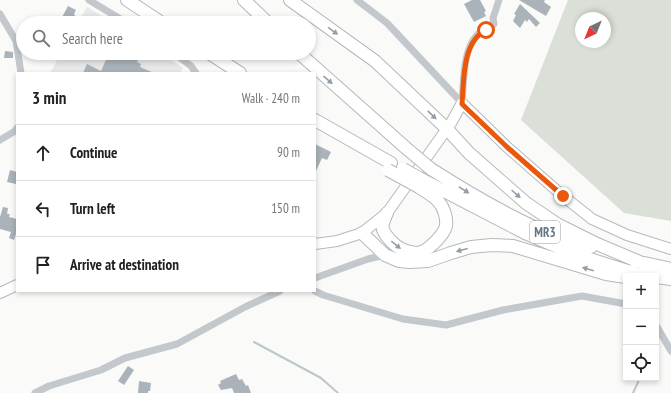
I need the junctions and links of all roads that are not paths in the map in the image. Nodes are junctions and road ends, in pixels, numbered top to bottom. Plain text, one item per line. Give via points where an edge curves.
1 (89, 0) edge
2 (127, 0) edge
3 (244, 0) edge
4 (290, 0) edge
5 (357, 0) edge
6 (499, 0) edge
7 (0, 14) edge
8 (115, 16) edge
9 (151, 16) edge
10 (261, 16) edge
11 (312, 16) edge
12 (316, 19) edge
13 (16, 41) edge
14 (19, 60) edge
15 (183, 60) edge
16 (219, 60) edge
17 (307, 60) edge
18 (21, 72) edge
19 (195, 72) edge
20 (238, 72) edge
21 (462, 104) junction
22 (316, 121) edge
23 (446, 129) junction
24 (16, 130) edge
25 (0, 140) edge
26 (420, 183) junction
27 (387, 213) junction
28 (372, 225) junction
29 (362, 233) junction
30 (384, 233) junction
31 (316, 244) edge
32 (671, 249) edge
33 (385, 255) junction
34 (642, 263) junction
35 (671, 269) edge
36 (634, 273) edge
37 (623, 277) edge
38 (316, 278) edge
39 (659, 278) edge
40 (671, 280) edge
41 (659, 281) edge
42 (16, 285) edge
43 (278, 292) edge
44 (316, 292) edge
45 (0, 293) edge
46 (623, 303) edge
47 (659, 331) edge
48 (671, 350) edge
49 (35, 393) edge

1 - 8 street
2 - 9 highway
3 - 10 highway
4 -> 11 highway
5 - 21 street via 387,23
6 - 21 street via 493,18 494,24 479,33 465,60
7 - 13 street
12 -> 23 highway via 375,61
14 - 18 street
15 - 19 street
16 - 20 highway
17 -> 34 highway, MR3, bridge via 430,169 472,195 554,236
21 - 23 street
21 - 32 street via 507,147 592,219 627,235
22 - 26 highway, MR3, bridge via 389,167
23 - 27 street
23 -> 34 highway via 469,153 526,203 557,224
24 - 25 street
30 -> 26 highway via 403,250 418,253 438,239 446,226 445,212 440,203
26 - 36 highway, MR3 via 525,233 578,255
27 - 28 street
27 - 30 highway via 382,224
28 - 29 street
28 - 30 highway
29 - 31 street via 337,241
29 - 33 highway
37 -> 33 highway via 606,274 513,246 471,247 428,262 405,262
33 - 38 street
34 - 35 highway, MR3
39 - 40 highway
40 - 41 highway
42 - 45 street
43 - 49 street via 177,344 125,358 101,370 49,386
44 - 46 street via 403,319 446,324 503,310 582,296
47 - 48 street

